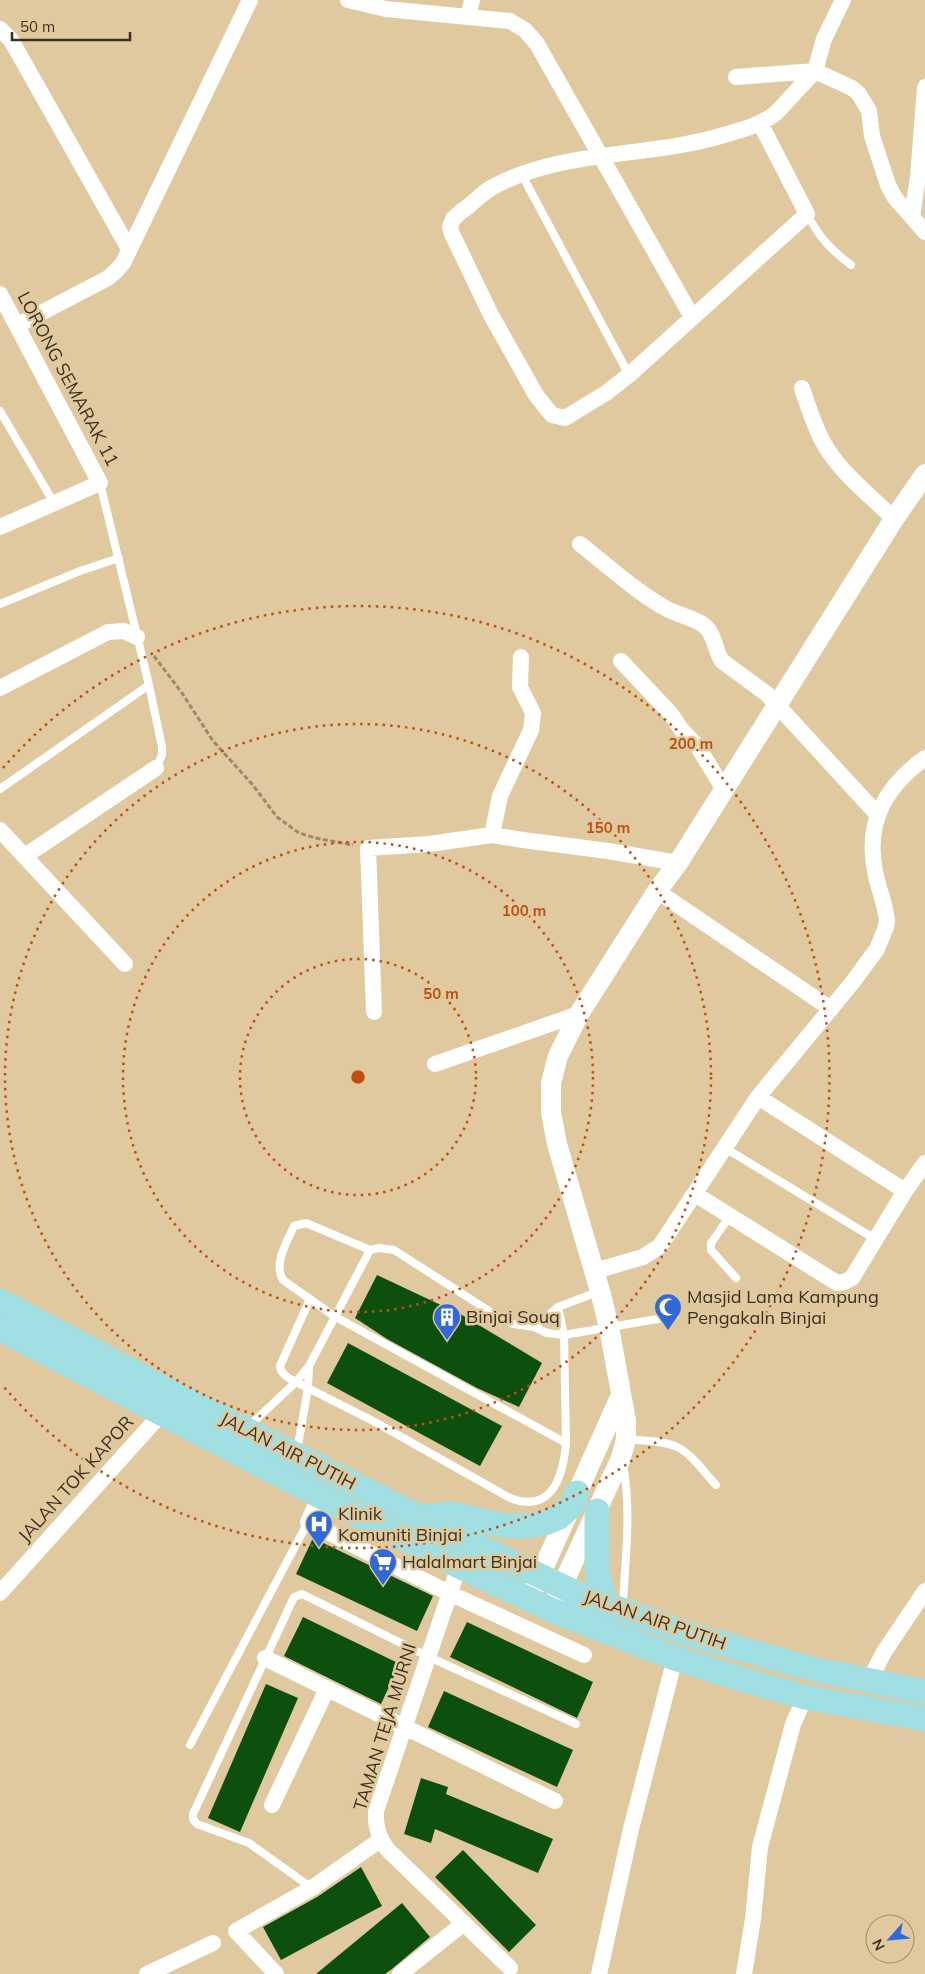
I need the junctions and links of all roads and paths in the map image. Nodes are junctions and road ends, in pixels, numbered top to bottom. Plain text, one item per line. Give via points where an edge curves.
1 (250, 0) edge
2 (348, 0) edge
3 (472, 0) edge
4 (843, 0) edge
5 (468, 17) junction
6 (0, 29) edge
7 (815, 71) junction
8 (736, 77) dead end
9 (925, 88) edge
10 (760, 123) junction
11 (599, 156) junction
12 (522, 175) junction
13 (807, 214) junction
14 (912, 217) junction
15 (925, 232) edge
16 (129, 249) junction
17 (851, 265) dead end
18 (0, 294) edge
19 (692, 317) junction
20 (18, 325) junction
21 (629, 375) junction
22 (802, 388) dead end
23 (0, 410) edge
24 (925, 474) edge
25 (100, 483) junction
26 (54, 503) junction
27 (894, 519) junction
28 (0, 526) edge
29 (580, 544) dead end
30 (118, 558) junction
31 (0, 604) edge
32 (137, 637) junction
33 (521, 657) dead end
34 (621, 661) dead end
35 (149, 685) junction
36 (0, 688) edge
37 (777, 704) junction
38 (925, 758) edge
39 (156, 768) joint
40 (0, 788) edge
41 (724, 788) junction
42 (877, 814) junction
43 (0, 830) edge
44 (492, 834) junction
45 (368, 848) junction
46 (25, 856) junction
47 (678, 863) junction
48 (657, 891) junction
49 (125, 964) dead end
50 (831, 1009) junction
51 (374, 1012) dead end
52 (579, 1014) junction
53 (435, 1064) dead end
54 (758, 1098) junction
55 (725, 1148) junction
56 (925, 1163) edge
57 (905, 1191) junction
58 (695, 1194) junction
59 (730, 1216) junction
60 (876, 1239) junction
61 (370, 1250) junction
62 (595, 1271) junction
63 (736, 1278) dead end
64 (600, 1291) junction
65 (310, 1299) junction
66 (0, 1302) edge
67 (558, 1308) junction
68 (334, 1316) junction
69 (675, 1316) dead end
70 (534, 1326) junction
71 (609, 1327) junction
72 (0, 1329) edge
73 (564, 1335) junction
74 (309, 1366) junction
75 (296, 1382) junction
76 (308, 1388) junction
77 (621, 1395) junction
78 (162, 1414) junction
79 (246, 1430) junction
80 (566, 1443) junction
81 (624, 1449) junction
82 (296, 1455) junction
83 (716, 1485) dead end
84 (577, 1493) junction
85 (320, 1496) junction
86 (597, 1511) junction
87 (420, 1518) junction
88 (308, 1522) junction
89 (459, 1566) junction
90 (540, 1576) junction
91 (562, 1587) junction
92 (925, 1591) edge
93 (450, 1592) junction
94 (0, 1593) edge
95 (529, 1599) junction
96 (614, 1607) junction
97 (551, 1610) junction
98 (427, 1656) junction
99 (584, 1656) dead end
100 (265, 1658) junction
101 (675, 1658) junction
102 (869, 1681) junction
103 (327, 1689) junction
104 (925, 1692) edge
105 (805, 1697) junction
106 (925, 1719) edge
107 (576, 1724) dead end
108 (404, 1727) junction
109 (190, 1745) dead end
110 (555, 1801) dead end
111 (272, 1805) dead end
112 (380, 1840) junction
113 (312, 1888) junction
114 (464, 1923) junction
115 (213, 1943) dead end
116 (510, 1968) dead end
117 (146, 1974) edge
118 (276, 1974) edge
119 (400, 1974) edge
120 (599, 1974) edge
121 (744, 1974) edge

1 - 16 street
2 - 5 street via 386,9
3 - 5 street
4 - 7 street via 824,39
5 - 11 street via 510,21 531,36
6 - 16 street via 11,40
7 - 8 street
7 - 10 street via 776,113
7 - 14 street via 852,88 865,104 888,185
9 - 14 street
10 - 11 street via 697,143
10 - 13 street
11 - 12 street
11 - 19 street
12 - 21 lane
12 - 21 street via 490,188 451,222 455,241 491,315 536,394 552,415 566,418
13 - 17 lane via 831,250
13 - 19 street
14 - 15 street
16 - 20 street via 108,278
18 - 20 street, LORONG SEMARAK 11
19 - 21 street
20 - 25 street, LORONG SEMARAK 11
22 - 27 street via 824,444 839,464
23 - 26 lane
24 - 27 street
25 - 26 street
25 - 30 lane
26 - 28 street
27 - 37 street
29 - 37 street via 658,604 704,625 722,661
30 - 31 lane
30 - 32 lane
32 - 35 lane
32 - 36 street via 124,631 108,632
32 - 45 path via 177,686 213,741 277,817 299,833
33 - 44 street via 520,687 533,713 531,730 500,796
34 - 41 street via 698,747
35 - 39 lane via 162,747
35 - 40 lane
37 - 41 street
37 - 42 street
38 - 42 street via 904,775
39 - 46 street
41 - 47 street
42 - 50 street via 873,860 886,912 886,927 878,949
43 - 46 street
44 - 45 street via 429,844
44 - 47 street
45 - 51 street
46 - 49 street
47 - 48 street
48 - 50 street
48 - 52 street
50 - 54 street
52 - 53 street
52 - 62 street via 558,1056 551,1083 551,1112 557,1144
54 - 55 street
54 - 57 street
55 - 58 street
55 - 60 lane
56 - 57 street
57 - 60 street
58 - 59 street
58 - 62 street via 660,1246 643,1257
59 - 60 street via 837,1282 852,1278
59 - 63 lane via 711,1243 711,1250
61 - 65 lane via 306,1223 294,1226 279,1273 283,1280
61 - 68 lane
61 - 70 lane via 394,1250 497,1316 513,1324
62 - 64 street
64 - 67 lane
64 - 71 street
65 - 68 lane
65 - 75 lane via 280,1366 284,1374
66 - 79 main road, JALAN AIR PUTIH
67 - 70 lane
67 - 73 lane
68 - 74 lane
68 - 80 lane
69 - 71 lane
70 - 73 lane via 547,1333
71 - 73 lane
71 - 77 street
72 - 78 main road, JALAN AIR PUTIH
73 - 80 lane
74 - 75 lane
74 - 76 lane
75 - 76 lane
75 - 79 lane
76 - 80 lane via 522,1502 531,1503 550,1493 561,1473
76 - 82 lane
77 - 81 street via 626,1421
77 - 84 street
78 - 85 main road, JALAN AIR PUTIH
78 - 94 street, JALAN TOK KAPOR
79 - 82 main road, JALAN AIR PUTIH
81 - 83 lane via 665,1443 677,1447
81 - 86 street
81 - 96 lane via 628,1513
82 - 87 main road, JALAN AIR PUTIH
84 - 87 main road via 572,1505 559,1517 528,1526 506,1526 451,1514
84 - 90 street
85 - 88 street
85 - 89 main road, JALAN AIR PUTIH
86 - 91 street
86 - 96 main road via 597,1571
87 - 90 main road, JALAN AIR PUTIH
88 - 93 street
88 - 109 lane
89 - 93 street, TAMAN TEJA MURNI
89 - 95 main road, JALAN AIR PUTIH
90 - 91 main road, JALAN AIR PUTIH
90 - 95 street
91 - 96 main road, JALAN AIR PUTIH
91 - 97 street
92 - 102 street via 884,1652
93 - 98 street, TAMAN TEJA MURNI
93 - 99 street
95 - 97 main road, JALAN AIR PUTIH
96 - 102 main road, JALAN AIR PUTIH via 697,1637
97 - 101 main road, JALAN AIR PUTIH
98 - 100 lane via 302,1594 294,1597
98 - 107 lane
98 - 108 street, TAMAN TEJA MURNI
100 - 103 street
100 - 113 lane via 193,1819 197,1824 249,1843
101 - 105 main road, JALAN AIR PUTIH
101 - 120 street via 631,1829
102 - 104 main road, JALAN AIR PUTIH
103 - 108 street
103 - 111 street
105 - 106 main road, JALAN AIR PUTIH
105 - 121 street via 793,1724 760,1847
108 - 110 street
108 - 112 street, TAMAN TEJA MURNI via 376,1811 375,1823
112 - 113 street
112 - 114 street
113 - 118 street via 236,1931
114 - 116 street
114 - 119 street
115 - 117 street

